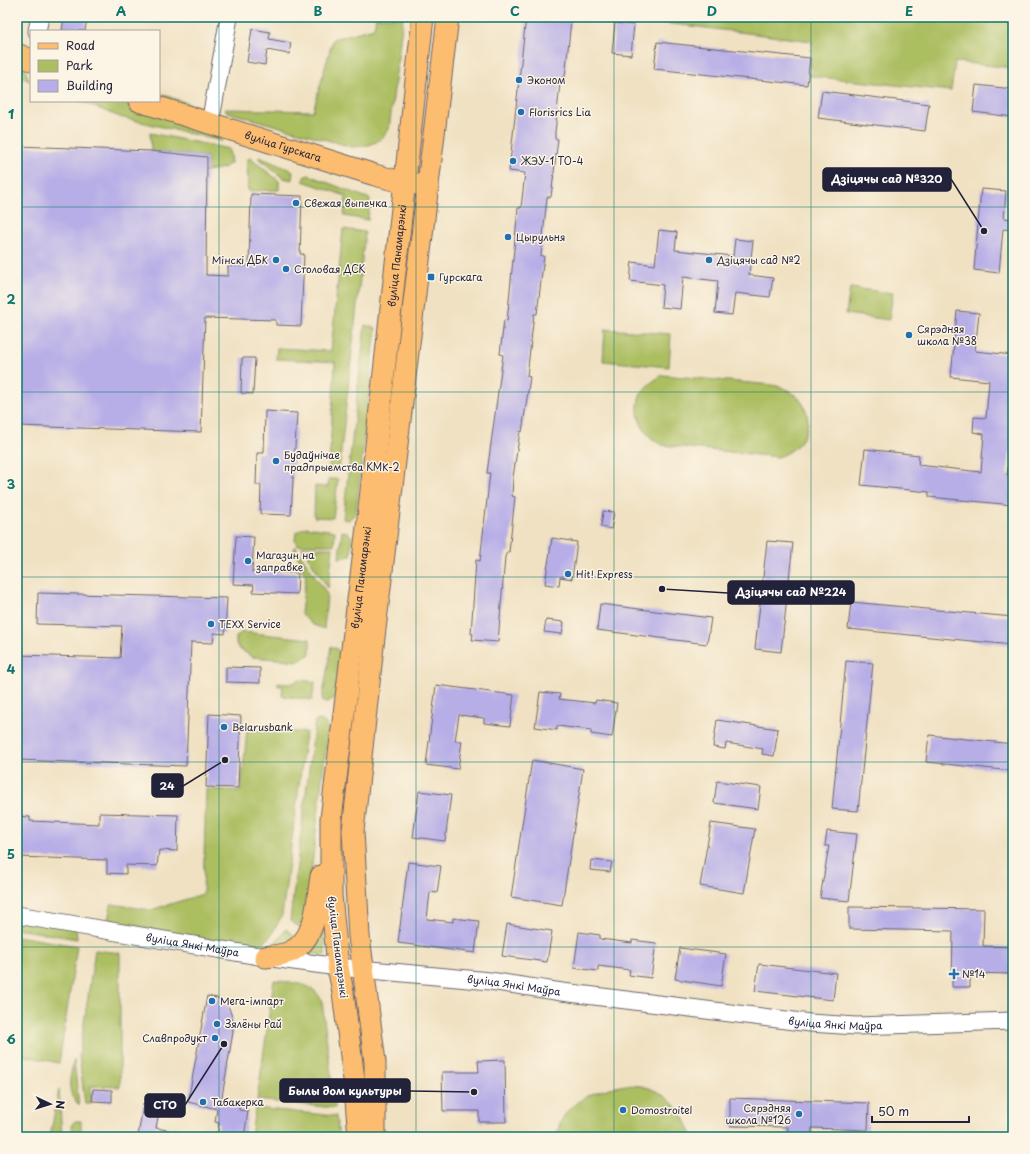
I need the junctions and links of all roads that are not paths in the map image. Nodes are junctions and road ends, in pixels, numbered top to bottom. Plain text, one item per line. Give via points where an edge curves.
1 (40, 17) edge
2 (229, 17) edge
3 (423, 17) edge
4 (448, 17) edge
5 (37, 30) edge
6 (17, 54) edge
7 (30, 60) edge
8 (142, 102) edge
9 (210, 124) junction
10 (405, 183) junction
11 (429, 185) junction
12 (331, 818) junction
13 (17, 915) edge
14 (265, 957) junction
15 (338, 967) junction
16 (363, 969) junction
17 (1013, 1021) edge
18 (359, 1137) edge
19 (375, 1137) edge

1 - 5 street
2 - 9 street
3 - 10 main road, вуліца Панамарэнкі
4 - 11 main road, вуліца Панамарэнкі
6 - 7 main road
8 - 9 main road, вуліца Гурскага
9 - 10 main road, вуліца Гурскага
10 - 11 main road, вуліца Гурскага
10 - 12 main road, вуліца Панамарэнкі via 367,527
11 - 16 main road, вуліца Панамарэнкі via 354,811 353,852
12 - 14 main road via 315,919 307,936 290,952
12 - 15 main road, вуліца Панамарэнкі via 331,895
13 - 14 street, вуліца Янкі Маўра
14 - 15 street, вуліца Янкі Маўра
15 - 16 street, вуліца Янкі Маўра
15 - 18 main road, вуліца Панамарэнкі via 356,1088
16 - 17 street, вуліца Янкі Маўра via 490,981 810,1023 863,1026
16 - 19 main road, вуліца Панамарэнкі via 376,1062

